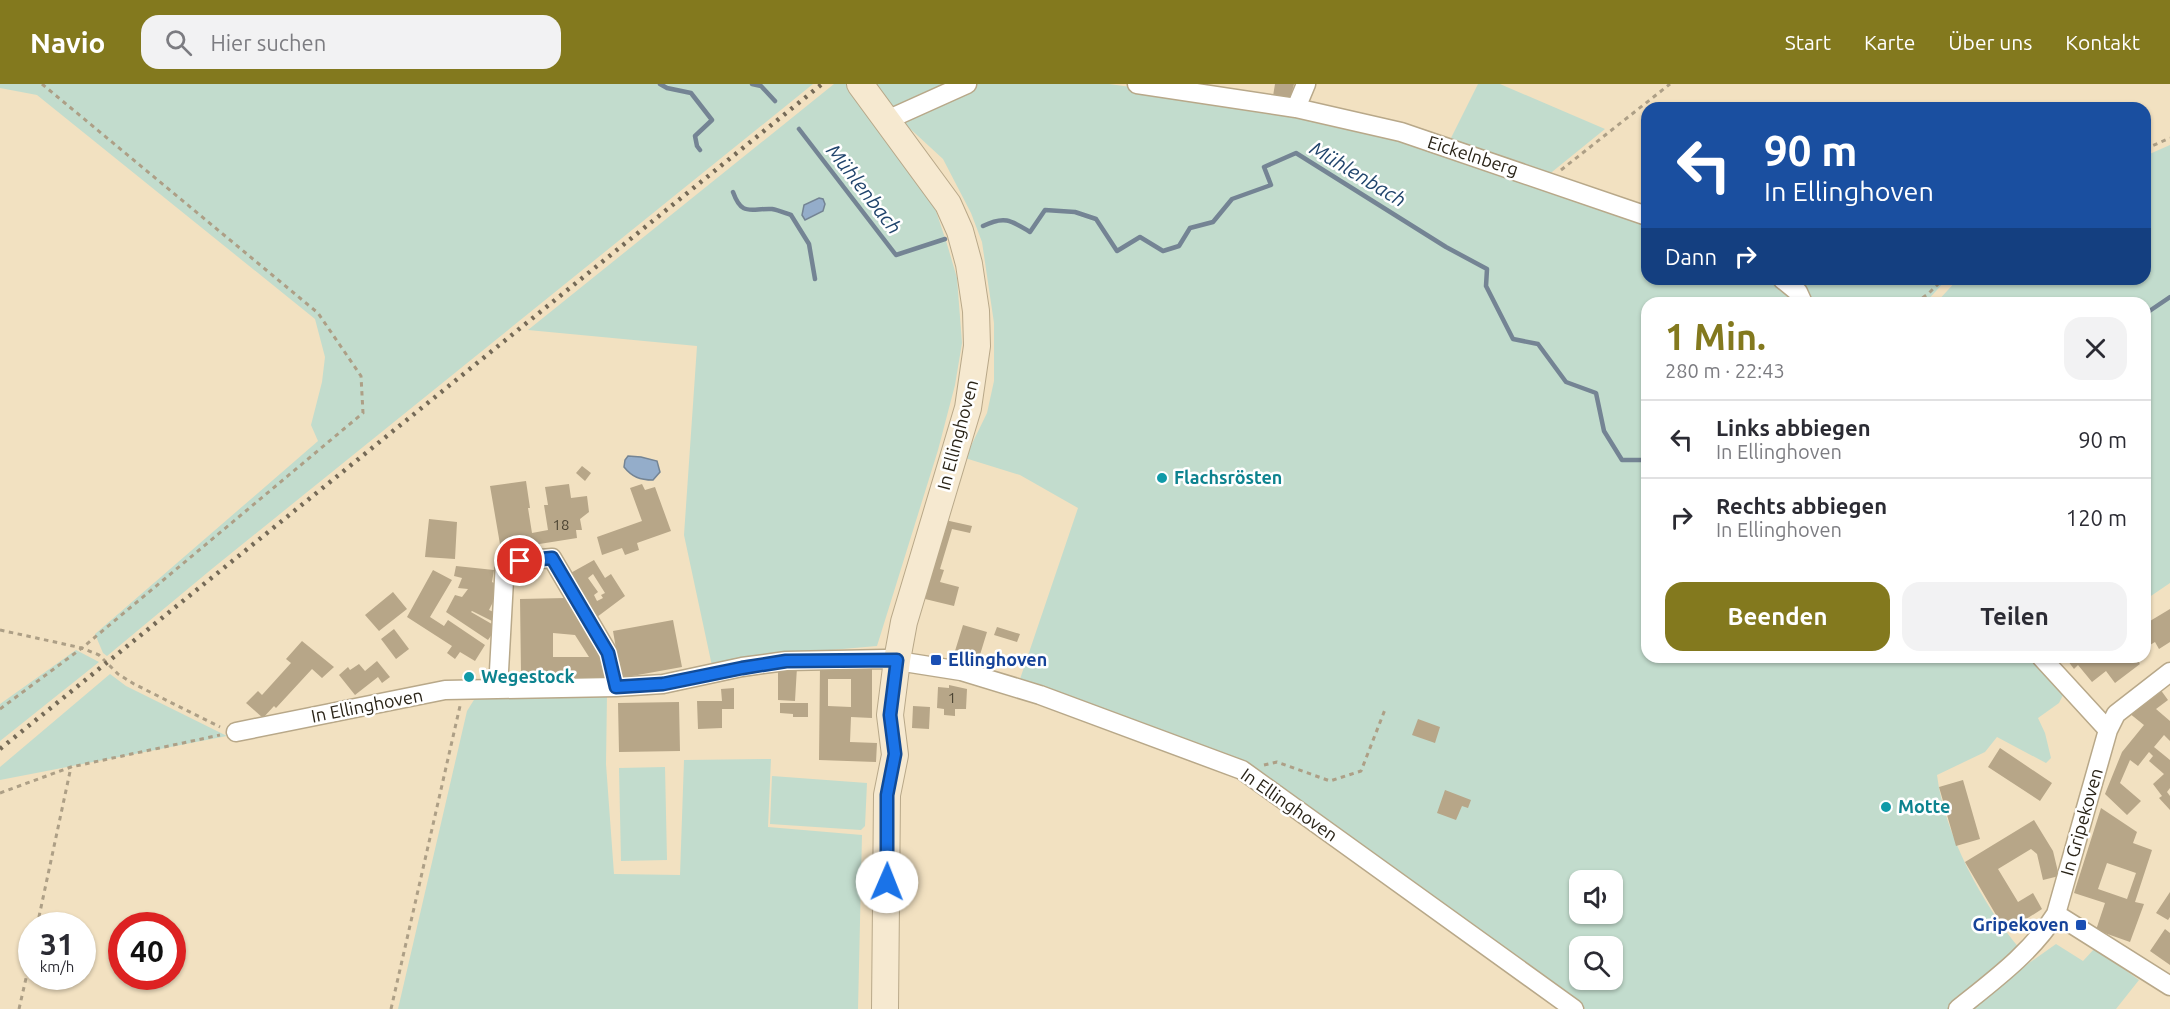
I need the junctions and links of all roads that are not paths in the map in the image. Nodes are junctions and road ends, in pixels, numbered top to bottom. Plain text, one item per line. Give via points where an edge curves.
1 (860, 84) edge
2 (967, 84) edge
3 (1137, 84) edge
4 (1306, 84) edge
5 (1296, 108) junction
6 (887, 120) junction
7 (1641, 214) edge
8 (1789, 285) edge
9 (1800, 297) edge
10 (897, 660) junction
11 (2047, 663) edge
12 (2167, 679) edge
13 (616, 687) junction
14 (498, 689) junction
15 (2108, 730) junction
16 (236, 732) road end
17 (2056, 914) junction
18 (2170, 986) edge
19 (885, 1009) edge
20 (1574, 1009) edge
21 (1958, 1009) edge

1 - 6 street
2 - 6 street
3 - 5 street, Eickelnberg
4 - 5 street
5 - 7 street, Eickelnberg via 1401,132
6 - 10 street, In Ellinghoven via 948,204 969,264 976,311 968,408 904,622
8 - 9 street
10 - 13 street, In Ellinghoven via 786,661 663,684
10 - 19 street, In Ellinghoven via 890,715 895,754 887,795
10 - 20 street, In Ellinghoven via 961,670 1029,691 1242,770
11 - 15 street
12 - 15 street, In Gripekoven via 2116,714
13 - 14 street, In Ellinghoven
13 - 14 street via 608,653 552,558 504,562
14 - 16 street, In Ellinghoven via 445,690
15 - 17 street, In Gripekoven
17 - 18 street
17 - 21 street, In Gripekoven via 2043,936

